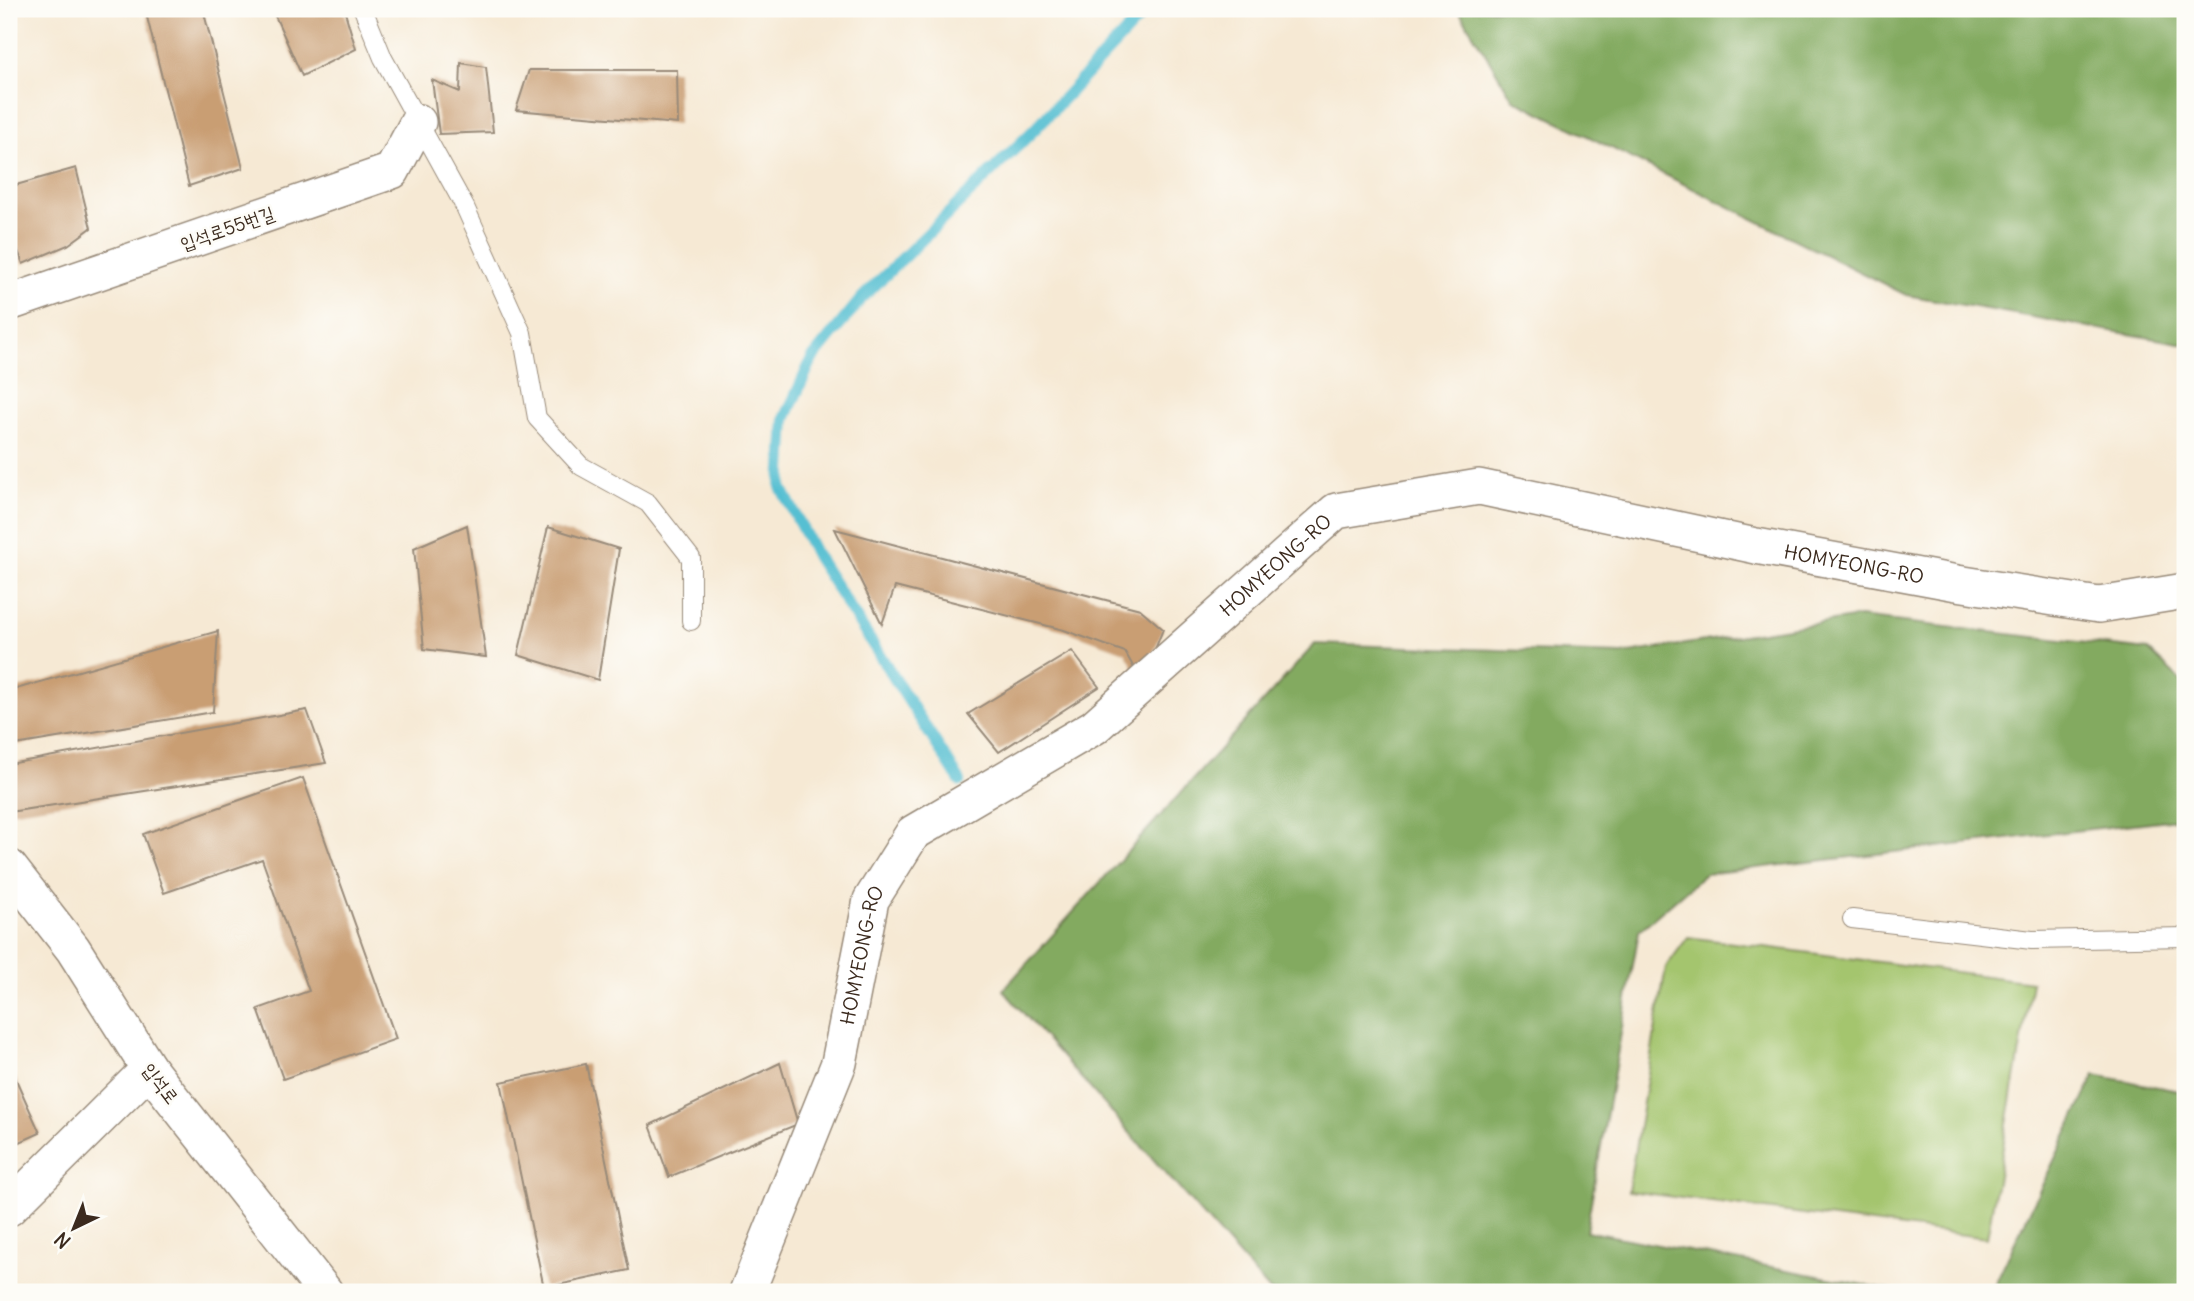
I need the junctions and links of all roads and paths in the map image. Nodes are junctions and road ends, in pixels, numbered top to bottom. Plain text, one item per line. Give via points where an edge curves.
1 (363, 9) edge
2 (418, 122) junction
3 (9, 303) edge
4 (2185, 591) edge
5 (691, 621) dead end
6 (9, 867) edge
7 (1852, 919) dead end
8 (2185, 937) edge
9 (149, 1069) junction
10 (9, 1208) edge
11 (325, 1292) edge
12 (747, 1292) edge

1 - 2 lane
2 - 3 street, 입석로55번길 via 392,172
2 - 5 lane via 465,207 522,333 537,418 581,466 648,503 691,558
4 - 12 street, HOMYEONG-RO via 2099,605 1756,546 1479,487 1336,512 1094,727 913,832 871,900 839,1063
6 - 9 street, 입석로 via 73,949
7 - 8 lane via 2032,940
9 - 10 street
9 - 11 street, 입석로

